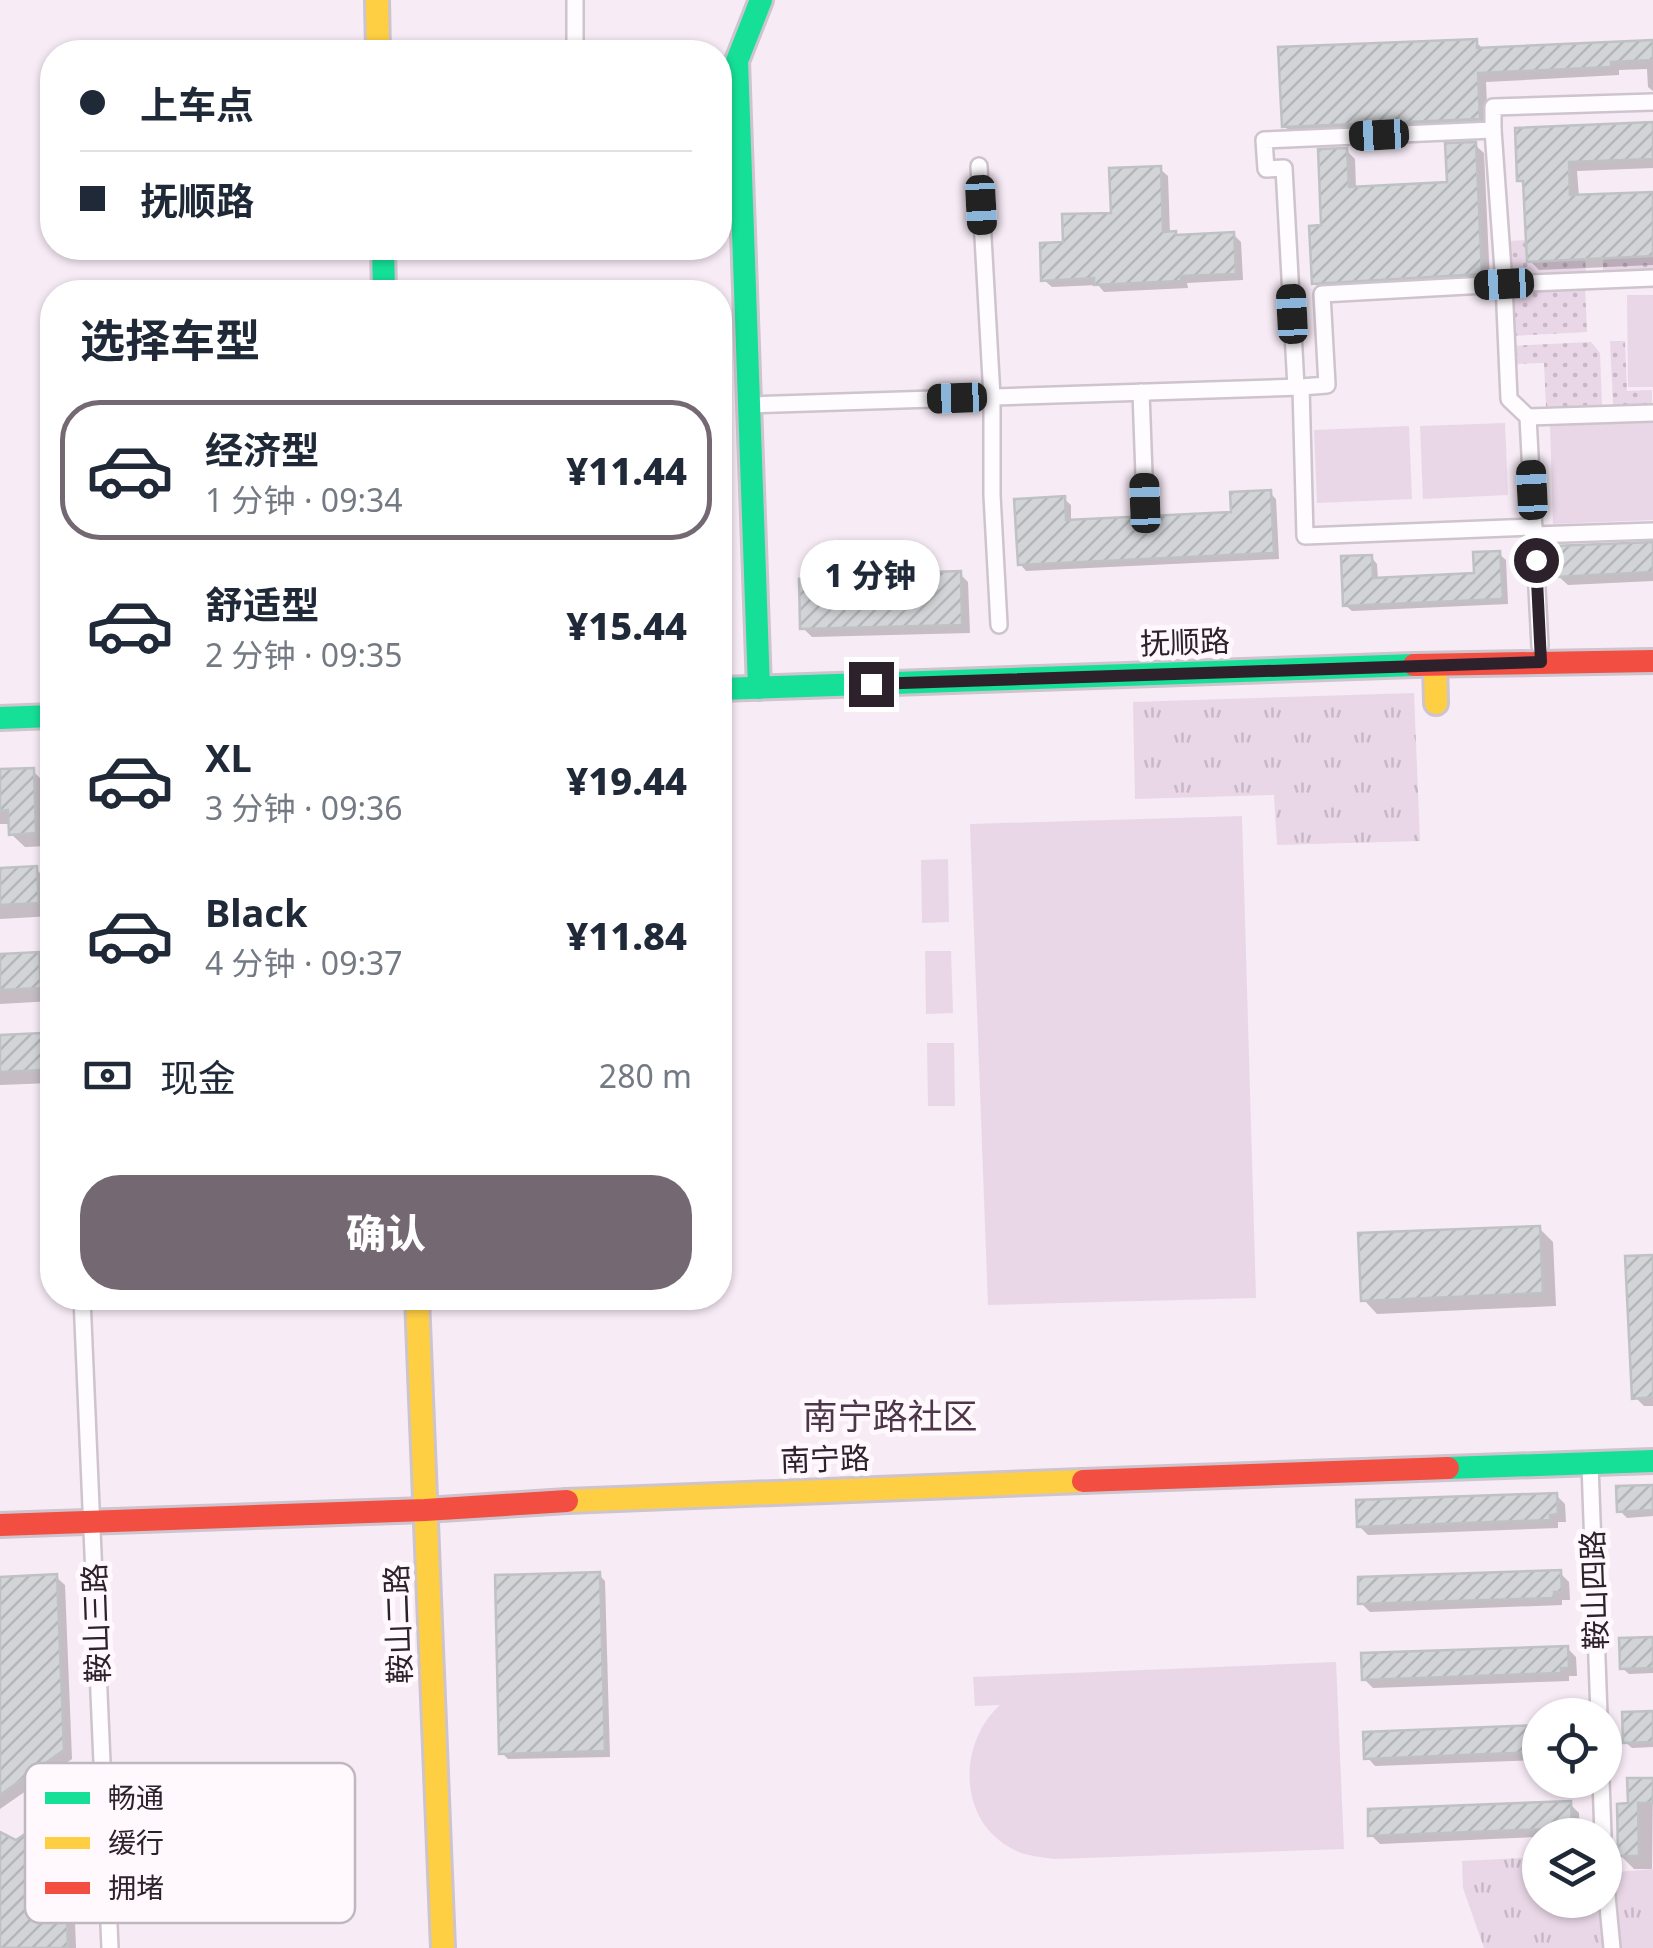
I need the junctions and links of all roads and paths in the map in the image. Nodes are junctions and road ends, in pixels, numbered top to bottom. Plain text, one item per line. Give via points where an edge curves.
1 (376, 0) edge
2 (574, 0) edge
3 (762, 0) edge
4 (378, 40) edge
5 (574, 40) edge
6 (1653, 102) edge
7 (1493, 130) junction
8 (979, 166) dead end
9 (1653, 278) edge
10 (1504, 284) junction
11 (1299, 387) junction
12 (1141, 392) junction
13 (992, 397) junction
14 (749, 405) junction
15 (1653, 413) edge
16 (1528, 417) junction
17 (1145, 503) dead end
18 (1534, 531) junction
19 (1653, 531) edge
20 (998, 625) dead end
21 (1540, 654) junction
22 (1653, 661) edge
23 (1435, 665) junction
24 (758, 688) junction
25 (732, 689) edge
26 (1436, 703) dead end
27 (40, 716) edge
28 (0, 718) edge
29 (83, 1310) edge
30 (417, 1310) edge
31 (1653, 1462) edge
32 (1590, 1464) junction
33 (425, 1510) junction
34 (92, 1522) junction
35 (0, 1525) edge
36 (1598, 1698) edge
37 (102, 1763) edge
38 (1609, 1918) edge
39 (109, 1923) edge
40 (110, 1948) edge
41 (443, 1948) edge
42 (1612, 1948) edge

1 - 4 street
2 - 5 street
3 - 14 street via 736,61
6 - 7 street via 1493,107
7 - 10 street
7 - 11 street via 1264,140 1266,168 1284,168
8 - 13 street
9 - 10 street
10 - 11 street via 1322,294 1327,385
10 - 16 street via 1510,399
11 - 12 street
11 - 18 street via 1306,536
12 - 13 street
12 - 17 street
13 - 14 street
13 - 20 street
14 - 24 street
15 - 16 street
16 - 18 street
18 - 19 street
18 - 21 street
21 - 22 street, 抚顺路
21 - 23 street, 抚顺路
23 - 24 street, 抚顺路
23 - 26 street
24 - 25 street, 抚顺路
27 - 28 street
29 - 34 street, 鞍山三路
30 - 33 street, 鞍山二路
31 - 32 street, 南宁路
32 - 33 street, 南宁路
32 - 36 street, 鞍山四路
33 - 34 street, 南宁路
33 - 41 street, 鞍山二路
34 - 35 street, 南宁路
34 - 37 street, 鞍山三路
38 - 42 street
39 - 40 street, 鞍山三路

